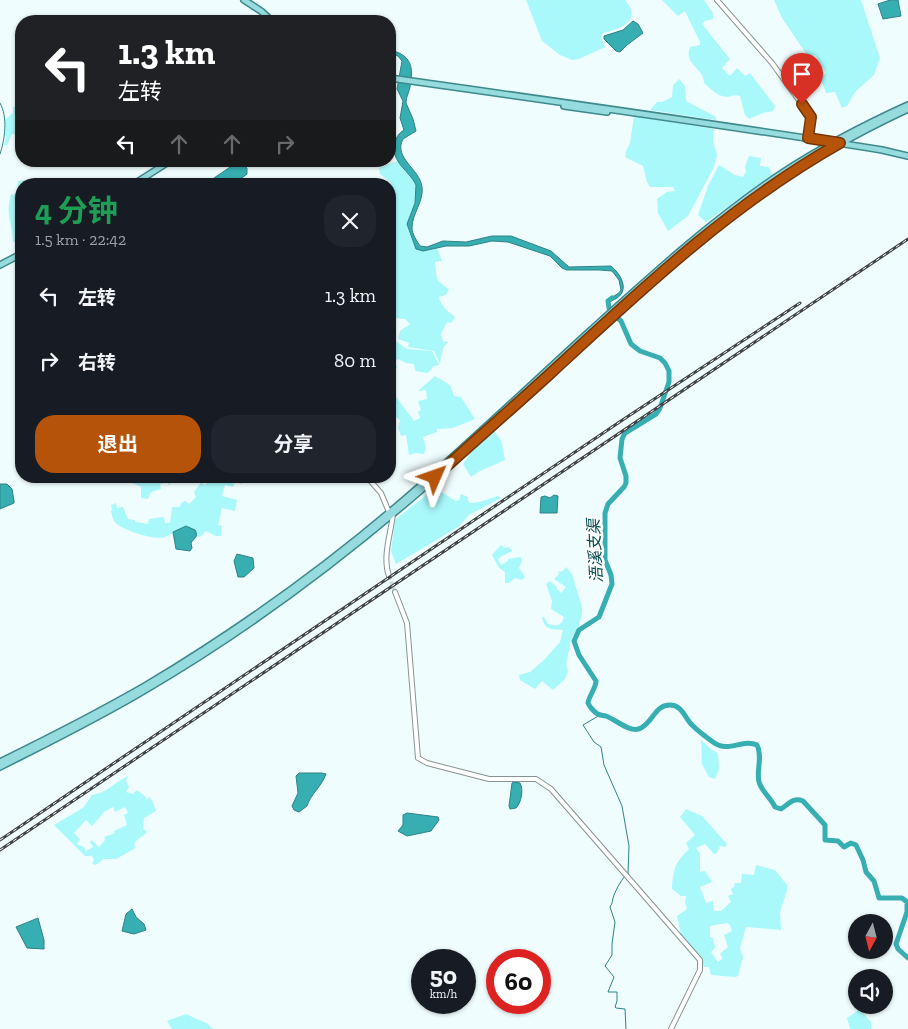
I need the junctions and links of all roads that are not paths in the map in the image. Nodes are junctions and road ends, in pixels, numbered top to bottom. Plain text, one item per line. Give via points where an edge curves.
1 (244, 0) edge
2 (717, 0) edge
3 (265, 15) edge
4 (396, 80) edge
5 (908, 104) edge
6 (908, 109) edge
7 (808, 138) junction
8 (837, 143) junction
9 (908, 156) edge
10 (161, 167) edge
11 (166, 167) edge
12 (143, 178) edge
13 (149, 178) edge
14 (15, 259) edge
15 (0, 267) edge
16 (372, 483) edge
17 (391, 513) junction
18 (389, 576) tunnel mouth
19 (395, 592) tunnel mouth
20 (0, 762) edge
21 (0, 767) edge
22 (671, 1029) edge

1 - 3 main road
2 - 7 street via 772,63 811,117
4 - 7 main road
5 - 8 main road
6 - 8 main road
7 - 8 main road
8 - 9 main road
8 - 17 main road via 785,171 685,246
10 - 12 main road
11 - 13 main road
14 - 15 main road
16 - 17 street
17 - 18 street
17 - 20 main road via 294,588 184,662 102,710
17 - 21 main road via 303,585 186,665 104,713
19 - 22 street via 407,623 418,758 489,779 536,779 551,789 700,960 700,970

